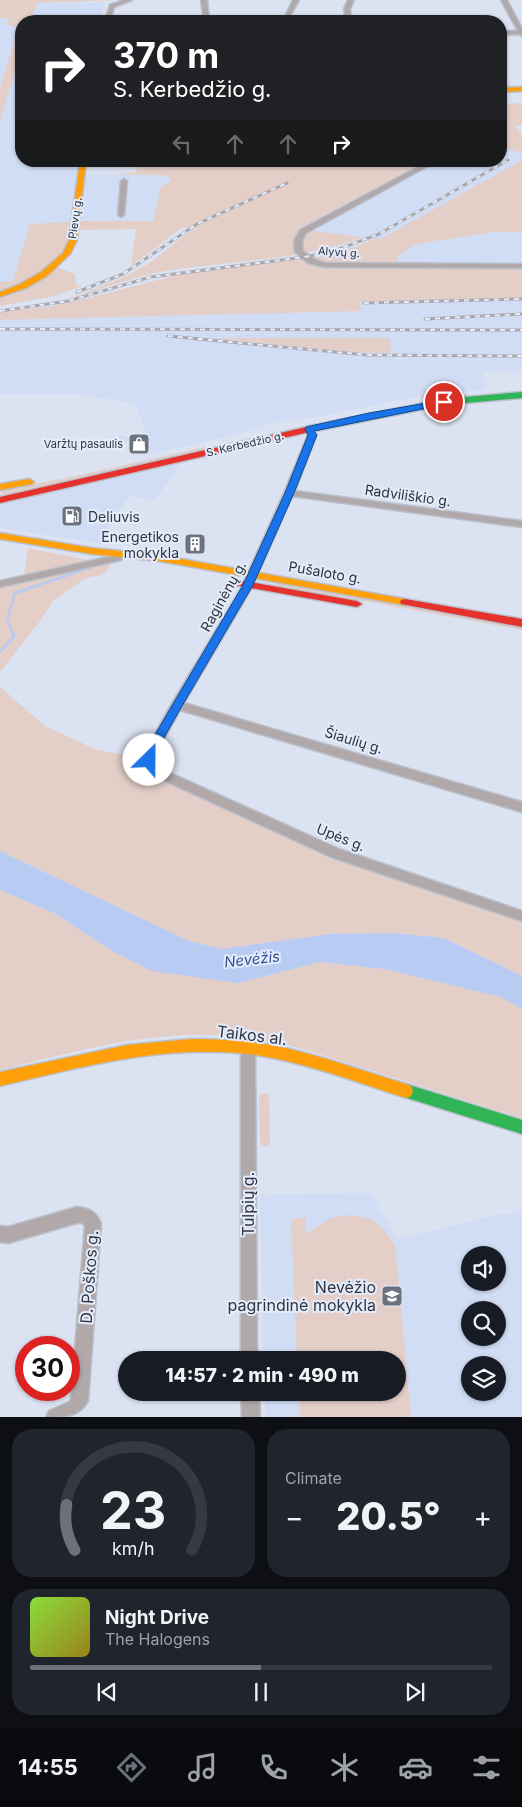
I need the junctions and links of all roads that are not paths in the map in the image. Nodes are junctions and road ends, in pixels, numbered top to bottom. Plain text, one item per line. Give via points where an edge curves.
1 (130, 0) edge
2 (204, 0) edge
3 (296, 0) edge
4 (352, 0) edge
5 (504, 0) edge
6 (109, 15) edge
7 (205, 15) edge
8 (288, 15) edge
9 (348, 15) edge
10 (507, 33) edge
11 (522, 33) edge
12 (522, 89) edge
13 (507, 90) edge
14 (82, 167) edge
15 (423, 167) edge
16 (124, 181) dead end
17 (121, 214) dead end
18 (522, 266) edge
19 (0, 296) edge
20 (522, 389) edge
21 (522, 395) edge
22 (309, 429) junction
23 (218, 446) junction
24 (0, 487) edge
25 (289, 493) junction
26 (0, 500) edge
27 (522, 524) edge
28 (0, 536) edge
29 (92, 551) junction
30 (117, 558) junction
31 (251, 579) junction
32 (0, 584) edge
33 (522, 623) edge
34 (522, 634) edge
35 (177, 705) junction
36 (154, 771) joint
37 (522, 806) edge
38 (522, 916) edge
39 (248, 1048) junction
40 (0, 1079) edge
41 (522, 1127) edge
42 (0, 1234) edge
43 (249, 1351) edge
44 (250, 1401) edge
45 (55, 1417) edge
46 (251, 1417) edge

1 - 6 street via 112,6
2 - 7 street
3 - 8 street
4 - 9 street via 347,9
5 - 11 street
10 - 11 street
12 - 13 main road
14 - 19 main road, Pievų g. via 72,240 66,254 38,278
15 - 18 street, Alyvų g. via 303,232 297,246 299,252 311,262 325,265
16 - 17 street
20 - 23 main road, S. Kerbedžio g. via 386,404
21 - 22 main road, S. Kerbedžio g. via 435,404
22 - 23 main road, S. Kerbedžio g.
22 - 25 street, Raginėnų g. via 312,435
23 - 24 main road, S. Kerbedžio g.
23 - 26 main road, S. Kerbedžio g.
25 - 27 street, Radviliškio g.
25 - 31 street, Raginėnų g.
28 - 29 main road, Pušaloto g.
29 - 30 main road, Pušaloto g.
29 - 31 main road, Pušaloto g. via 159,558
30 - 31 main road, Pušaloto g. via 154,567
30 - 32 street, Pušaloto g.
31 - 33 main road, Pušaloto g.
31 - 34 main road, Pušaloto g.
31 - 35 street, Raginėnų g.
35 - 36 street, Raginėnų g. via 152,750 149,760
35 - 37 street, Šiaulių g.
36 - 38 street, Upės g. via 336,853
39 - 40 main road, Taikos al. via 152,1048
39 - 41 main road, Taikos al. via 291,1055
39 - 43 street, Tulpių g.
42 - 45 street, D. Poškos g. via 8,1235 77,1215 86,1216 93,1223 79,1401 75,1408
44 - 46 street

